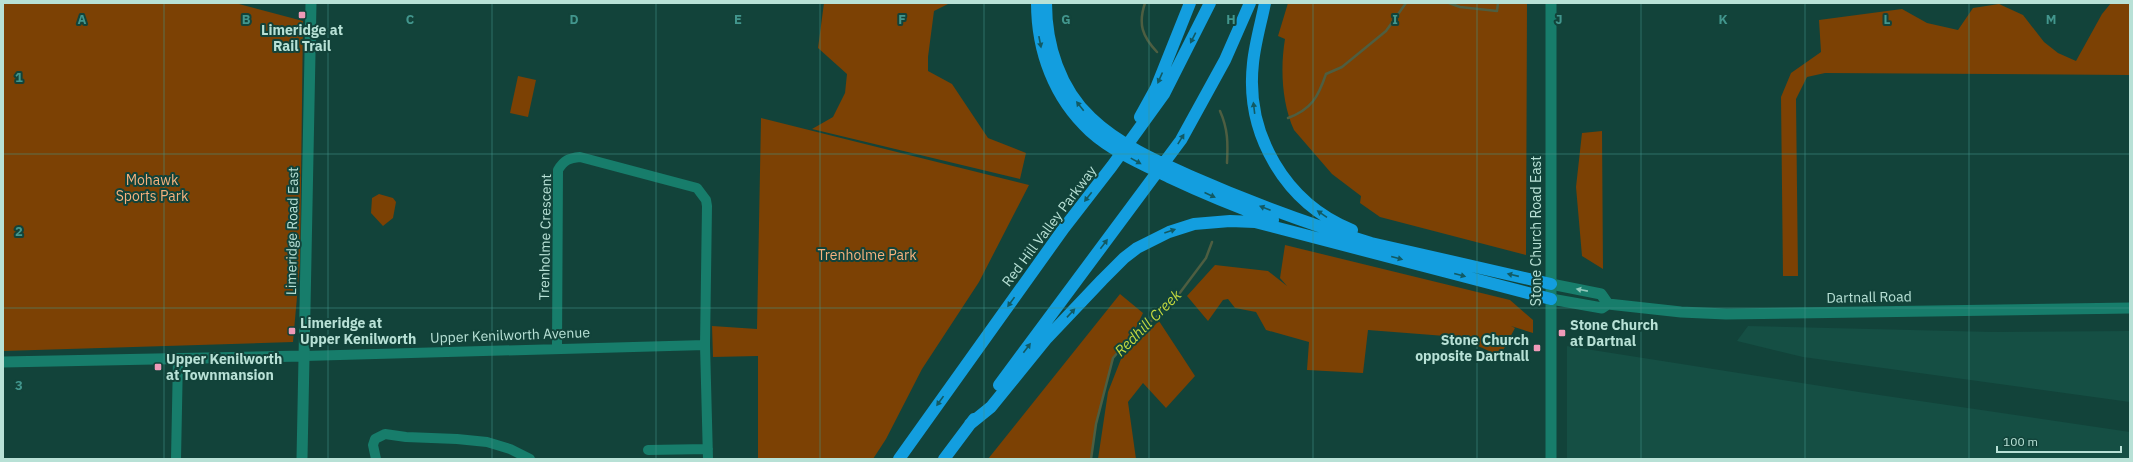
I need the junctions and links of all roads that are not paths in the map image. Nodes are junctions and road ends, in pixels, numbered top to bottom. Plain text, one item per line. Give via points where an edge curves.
1 (311, 3) edge
2 (1037, 3) edge
3 (1046, 3) edge
4 (1190, 3) edge
5 (1210, 3) edge
6 (1250, 3) edge
7 (1265, 3) edge
8 (1551, 3) edge
9 (1106, 137) junction
10 (1112, 166) junction
11 (1177, 175) junction
12 (1319, 238) junction
13 (1410, 251) junction
14 (1551, 284) junction
15 (1551, 299) junction
16 (1608, 304) junction
17 (2130, 308) edge
18 (705, 344) junction
19 (557, 348) junction
20 (304, 356) junction
21 (178, 358) junction
22 (3, 362) edge
23 (970, 424) junction
24 (648, 450) dead end
25 (708, 454) edge
26 (176, 459) edge
27 (302, 459) edge
28 (376, 459) edge
29 (530, 459) edge
30 (899, 459) edge
31 (944, 459) edge
32 (1551, 459) edge

1 - 20 street, Limeridge Road East
2 -> 9 highway via 1040,43 1051,77 1080,121
9 -> 3 highway via 1081,107 1060,74 1048,30
4 -> 10 highway via 1156,88
5 -> 10 highway, Red Hill Valley Parkway via 1164,94
23 -> 6 highway via 1181,140 1225,60
13 -> 7 highway via 1340,226 1325,216 1290,186 1270,156 1258,129 1253,99 1253,63
8 - 14 street, Stone Church Road East
9 - 11 highway via 1138,162
10 -> 30 highway, Red Hill Valley Parkway via 1064,228
11 -> 12 highway via 1226,202
13 -> 11 highway via 1371,243 1279,213
12 -> 15 highway
23 -> 12 highway via 991,407 1047,338 1118,263 1155,237 1194,224 1230,221 1255,222
14 -> 13 highway
14 - 15 street, Stone Church Road East
16 -> 14 street via 1601,294
15 - 16 street, Dartnall Road via 1602,308
15 - 32 street, Stone Church Road East
16 - 17 street, Dartnall Road via 1726,314
18 - 19 street, Upper Kenilworth Avenue
18 - 19 street, Trenholme Crescent via 707,206 703,195 693,186 580,157 568,158 558,170
18 - 25 street, Trenholme Crescent
19 - 20 street, Upper Kenilworth Avenue
20 - 21 street, Upper Kenilworth Avenue
20 - 27 street, Limeridge Road East
21 - 22 street, Upper Kenilworth Avenue
21 - 26 street
23 - 31 highway
24 - 25 street
28 - 29 street via 373,445 375,439 385,434 487,442

